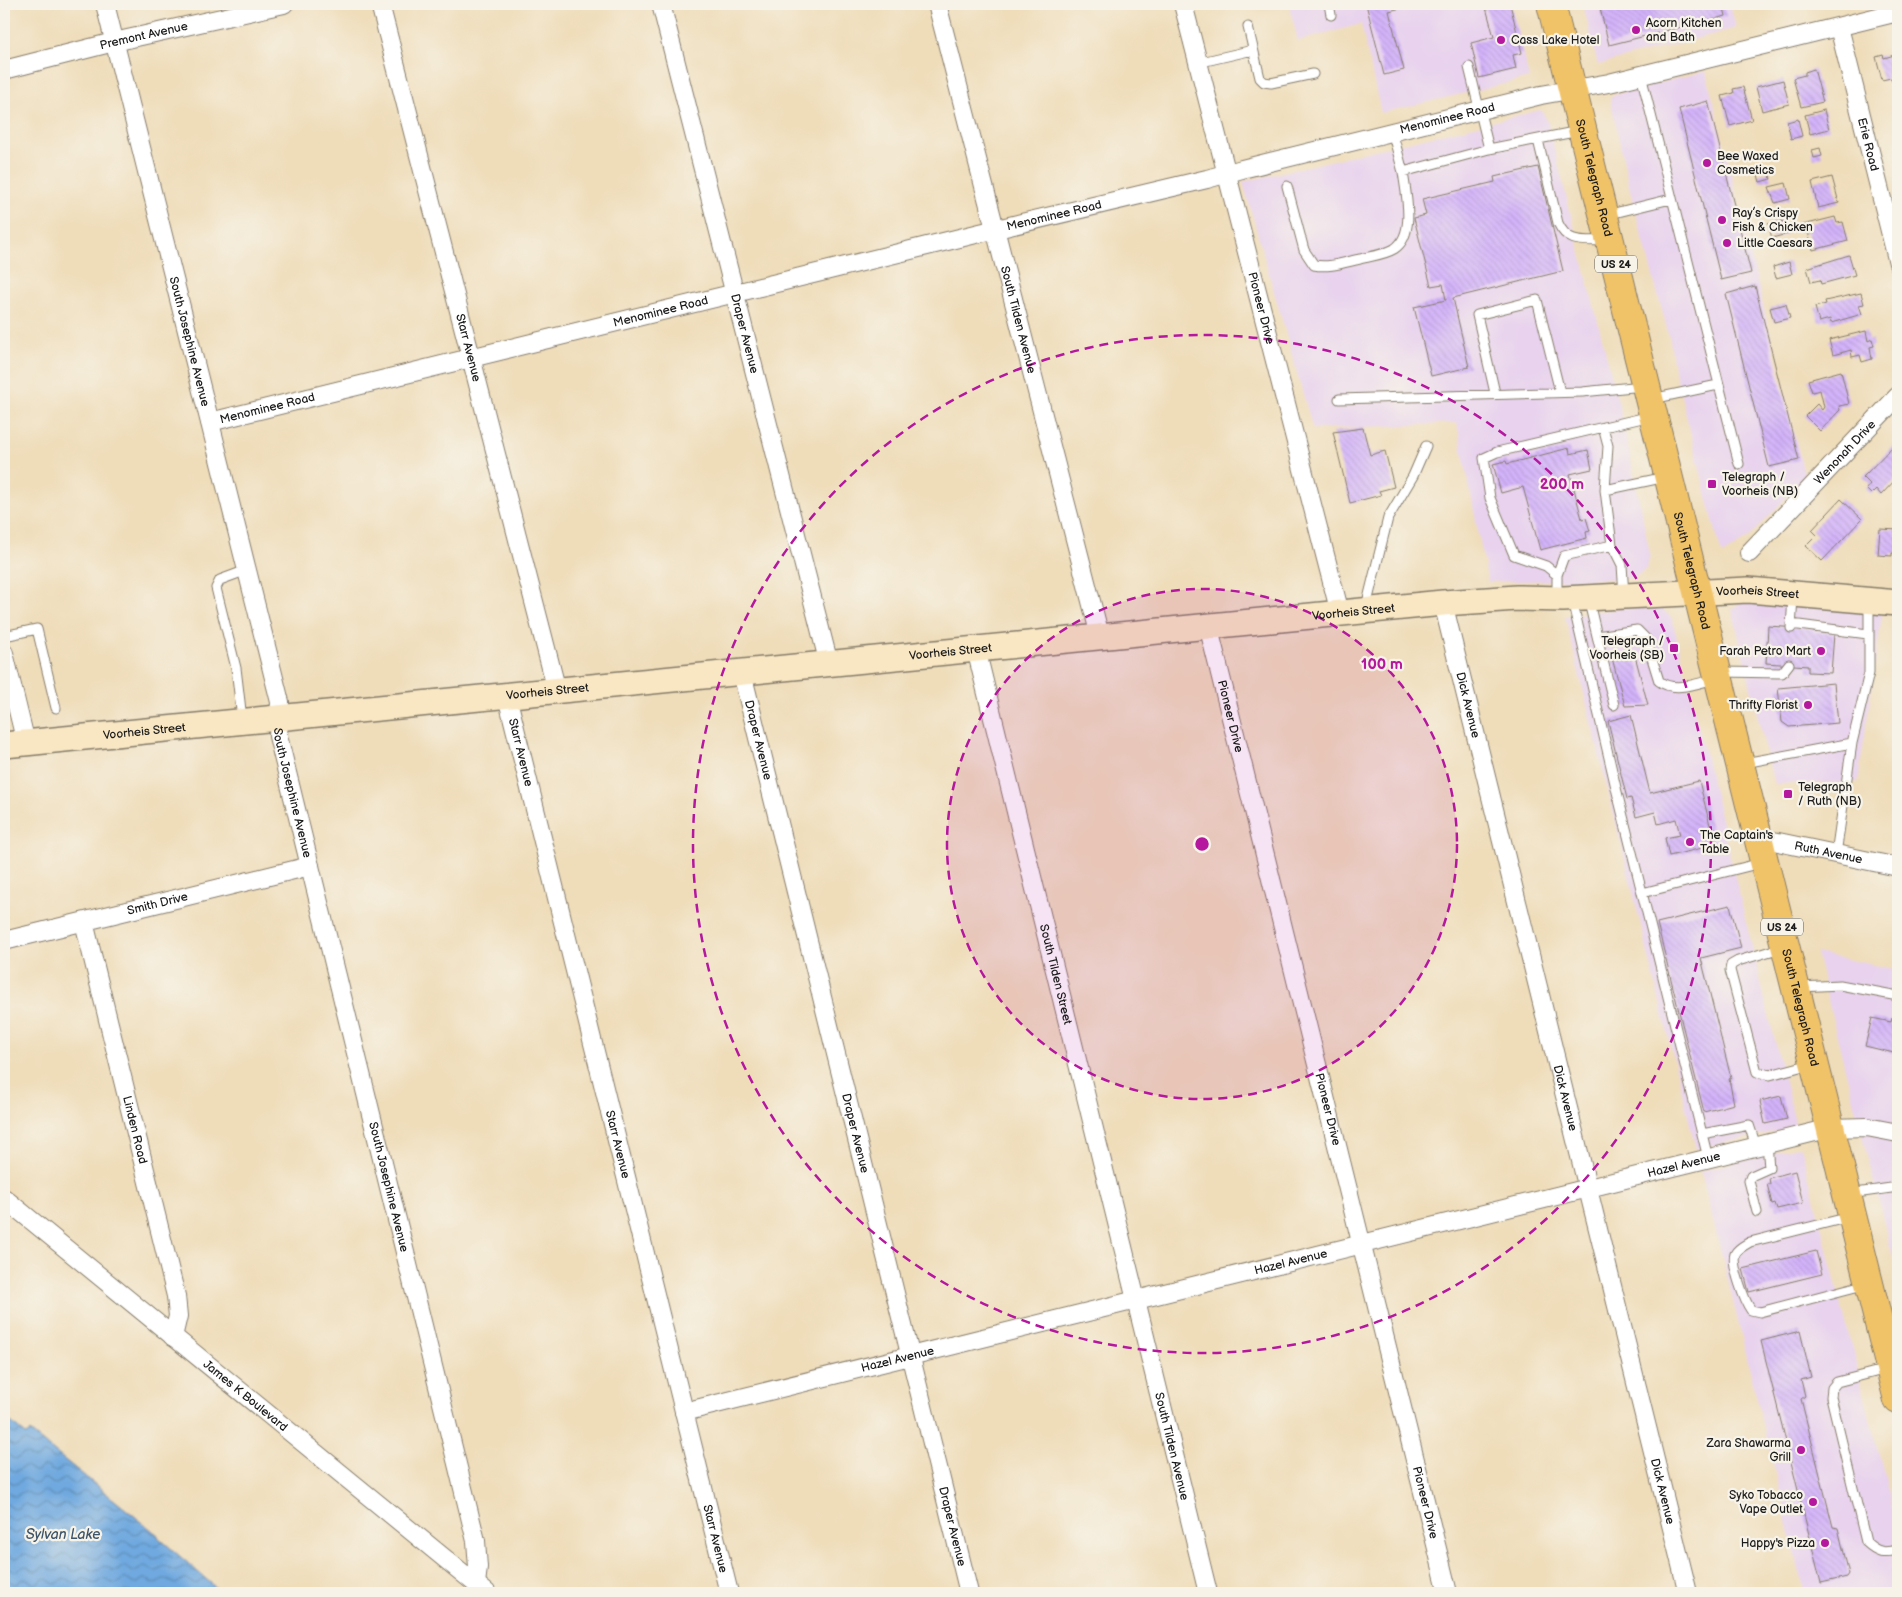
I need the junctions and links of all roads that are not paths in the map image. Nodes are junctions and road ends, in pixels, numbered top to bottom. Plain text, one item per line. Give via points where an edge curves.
1 (105, 4) edge
2 (284, 4) edge
3 (380, 4) edge
4 (661, 4) edge
5 (937, 4) edge
6 (1183, 4) edge
7 (1329, 4) edge
8 (1551, 4) edge
9 (1898, 12) edge
10 (1332, 15) dead end
11 (1248, 27) dead end
12 (1839, 27) junction
13 (114, 42) junction
14 (1253, 50) junction
15 (1198, 63) junction
16 (1469, 67) dead end
17 (4, 70) edge
18 (1313, 74) dead end
19 (1640, 75) junction
20 (1572, 89) junction
21 (1480, 110) junction
22 (1392, 131) junction
23 (1582, 131) junction
24 (1538, 140) junction
25 (1489, 149) junction
26 (1403, 172) junction
27 (1225, 174) junction
28 (1287, 186) dead end
29 (1670, 199) junction
30 (1607, 228) junction
31 (996, 230) junction
32 (1898, 263) edge
33 (735, 293) junction
34 (471, 358) junction
35 (1718, 385) junction
36 (1560, 392) junction
37 (1495, 393) junction
38 (1898, 396) edge
39 (1339, 399) dead end
40 (1650, 400) junction
41 (210, 422) junction
42 (1603, 427) junction
43 (1426, 446) dead end
44 (1739, 464) dead end
45 (1669, 476) junction
46 (1605, 490) junction
47 (1612, 544) junction
48 (1750, 553) dead end
49 (247, 570) junction
50 (1557, 575) junction
51 (1698, 593) junction
52 (1793, 594) junction
53 (1624, 597) junction
54 (1573, 599) junction
55 (1869, 601) junction
56 (1443, 603) junction
57 (1898, 603) edge
58 (1365, 610) junction
59 (1340, 612) junction
60 (1208, 625) junction
61 (1868, 634) junction
62 (4, 636) edge
63 (1100, 636) junction
64 (1597, 636) junction
65 (976, 649) junction
66 (4, 653) edge
67 (829, 664) junction
68 (1789, 664) dead end
69 (742, 673) junction
70 (1719, 675) junction
71 (557, 691) junction
72 (507, 696) junction
73 (1614, 705) dead end
74 (56, 708) dead end
75 (279, 718) junction
76 (242, 722) junction
77 (15, 744) edge
78 (1852, 744) junction
79 (1741, 764) junction
80 (1762, 850) junction
81 (1836, 854) junction
82 (310, 866) junction
83 (1898, 868) edge
84 (1642, 893) junction
85 (84, 922) junction
86 (4, 942) edge
87 (1786, 947) junction
88 (1796, 988) junction
89 (1898, 996) edge
90 (1815, 1063) junction
91 (1831, 1128) junction
92 (1898, 1133) edge
93 (1702, 1134) junction
94 (1762, 1145) junction
95 (1708, 1158) junction
96 (1588, 1188) junction
97 (1898, 1188) edge
98 (4, 1198) edge
99 (1850, 1205) junction
100 (1757, 1212) dead end
101 (1362, 1244) junction
102 (1869, 1283) junction
103 (1136, 1300) junction
104 (173, 1338) junction
105 (910, 1356) junction
106 (1890, 1368) junction
107 (1898, 1400) edge
108 (684, 1412) junction
109 (1898, 1550) edge
110 (481, 1589) edge
111 (729, 1593) edge
112 (969, 1593) edge
113 (1208, 1593) edge
114 (1448, 1593) edge
115 (1688, 1593) edge

1 - 13 street, South Josephine Avenue
2 - 13 street, Premont Avenue
3 - 34 street, Starr Avenue
4 - 33 street, Draper Avenue
5 - 31 street, South Tilden Avenue
6 - 15 street, Pioneer Drive
7 - 10 lane
8 - 20 highway, South Telegraph Road / US 24
9 - 12 street, Menominee Road
11 - 14 lane
12 - 19 street, Menominee Road
12 - 32 street, Erie Road
13 - 17 street, Premont Avenue
13 - 41 street, South Josephine Avenue
14 - 15 lane
14 - 18 lane via 1264,82
15 - 27 street, Pioneer Drive
16 - 21 lane
19 - 20 street, Menominee Road
19 - 29 lane
20 - 21 street, Menominee Road
20 - 23 highway, South Telegraph Road / US 24
21 - 22 street, Menominee Road
21 - 25 lane
22 - 26 lane
22 - 27 street, Menominee Road
23 - 24 lane
23 - 30 highway, South Telegraph Road / US 24
24 - 25 lane
24 - 30 lane via 1563,234 1570,239
25 - 26 lane
26 - 28 lane via 1407,204 1402,241 1382,254 1325,267 1314,265 1304,250
27 - 31 street, Menominee Road
27 - 59 street, Pioneer Drive
29 - 30 lane
29 - 35 lane
30 - 40 highway, South Telegraph Road / US 24
31 - 33 street, Menominee Road
31 - 63 street, South Tilden Avenue
33 - 34 street, Menominee Road
33 - 67 street, Draper Avenue
34 - 41 street, Menominee Road
34 - 71 street, Starr Avenue
35 - 40 lane
35 - 44 lane
36 - 37 lane
36 - 37 lane via 1537,300 1477,315
36 - 40 lane
37 - 39 lane
38 - 48 street, Wenonah Drive
40 - 42 lane
40 - 45 highway, South Telegraph Road / US 24
41 - 49 street, South Josephine Avenue
42 - 46 lane via 1608,446
42 - 50 lane via 1497,452 1484,458 1490,498 1514,555 1546,566
43 - 58 lane via 1413,476 1388,518
45 - 46 lane
45 - 51 highway, South Telegraph Road / US 24
46 - 47 lane
47 - 50 lane via 1564,556
47 - 53 lane via 1622,565
49 - 75 street, South Josephine Avenue via 280,702
49 - 76 lane via 220,580 216,588 236,668
50 - 54 lane
51 - 52 street, Voorheis Street via 1748,590
51 - 53 street, Voorheis Street
51 - 70 highway, South Telegraph Road / US 24
52 - 55 street, Voorheis Street
52 - 61 lane via 1791,626
53 - 54 street, Voorheis Street
54 - 56 street, Voorheis Street via 1517,598
54 - 64 lane
54 - 84 lane
55 - 57 street, Voorheis Street
55 - 61 lane
56 - 58 street, Voorheis Street
56 - 96 street, Dick Avenue
58 - 59 street, Voorheis Street
59 - 60 street, Voorheis Street
60 - 63 street, Voorheis Street
60 - 101 street, Pioneer Drive
61 - 78 lane via 1868,681
62 - 74 lane via 37,629
63 - 65 street, Voorheis Street
64 - 70 lane via 1637,630 1646,639 1659,681 1664,685 1682,686
64 - 73 lane
65 - 67 street, Voorheis Street
65 - 103 street, South Tilden Street
66 - 77 street
67 - 69 street, Voorheis Street
68 - 70 lane via 1782,673
69 - 71 street, Voorheis Street
69 - 105 street, Draper Avenue
70 - 79 highway, South Telegraph Road / US 24
71 - 72 street, Voorheis Street
72 - 75 street, Voorheis Street
72 - 108 street, Starr Avenue
75 - 76 street, Voorheis Street
75 - 82 street, South Josephine Avenue via 278,736
76 - 77 street, Voorheis Street
78 - 79 lane
78 - 81 lane
79 - 80 highway, South Telegraph Road / US 24
80 - 81 street, Ruth Avenue
80 - 84 lane
80 - 87 highway, South Telegraph Road / US 24
81 - 83 street, Ruth Avenue
82 - 85 street, Smith Drive
82 - 110 street, South Josephine Avenue via 476,1541
84 - 93 lane
85 - 86 street, Smith Drive
85 - 104 street, Linden Road via 176,1296 178,1316
87 - 88 highway, South Telegraph Road / US 24
87 - 90 lane via 1738,961 1731,965 1730,970 1758,1072 1770,1075
88 - 89 lane via 1840,985
88 - 90 highway, South Telegraph Road / US 24
90 - 91 highway, South Telegraph Road / US 24
91 - 92 street, Hazel Avenue via 1867,1126
91 - 94 street, Hazel Avenue
91 - 99 highway, South Telegraph Road / US 24
93 - 94 lane via 1749,1124
93 - 95 lane
94 - 95 street, Hazel Avenue
94 - 100 lane via 1769,1168 1751,1176 1749,1181
95 - 96 street, Hazel Avenue
96 - 101 street, Hazel Avenue
96 - 115 street, Dick Avenue
97 - 99 lane
98 - 104 street, James K Boulevard
99 - 102 highway, South Telegraph Road / US 24
99 - 102 lane via 1750,1242 1739,1248 1734,1261 1746,1302 1751,1310 1760,1312
101 - 103 street, Hazel Avenue
101 - 114 street, Pioneer Drive
102 - 106 highway, South Telegraph Road / US 24
103 - 105 street, Hazel Avenue
103 - 113 street, South Tilden Avenue
104 - 110 street, James K Boulevard
105 - 108 street, Hazel Avenue
105 - 112 street, Draper Avenue
106 - 107 highway, South Telegraph Road / US 24
106 - 109 lane via 1837,1382 1831,1397 1866,1542 1883,1553
108 - 111 street, Starr Avenue

